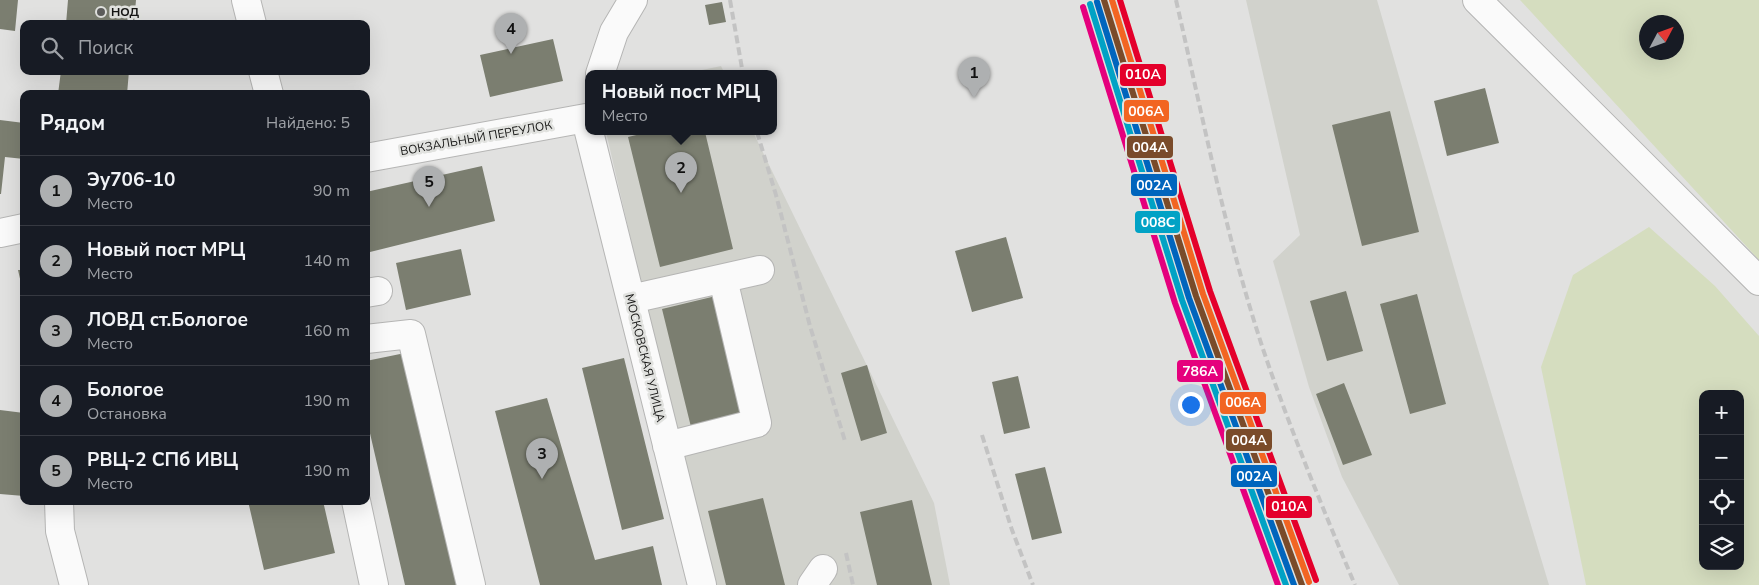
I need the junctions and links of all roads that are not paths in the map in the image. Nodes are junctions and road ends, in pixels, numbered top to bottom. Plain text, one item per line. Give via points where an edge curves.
1 (246, 0) edge
2 (633, 0) edge
3 (1477, 0) edge
4 (251, 20) edge
5 (601, 70) edge
6 (264, 75) edge
7 (268, 90) edge
8 (585, 122) edge
9 (591, 135) edge
10 (370, 157) edge
11 (20, 229) edge
12 (0, 232) edge
13 (760, 270) dead end
14 (723, 279) junction
15 (1759, 281) edge
16 (630, 299) junction
17 (370, 339) edge
18 (667, 446) junction
19 (59, 505) edge
20 (357, 505) edge
21 (74, 585) edge
22 (374, 585) edge
23 (471, 585) edge
24 (702, 585) edge

1 - 4 street
2 - 5 street via 614,32
3 - 15 street
6 - 7 street
8 - 10 street, ВОКЗАЛЬНЫЙ ПЕРЕУЛОК
9 - 16 street, МОСКОВСКАЯ УЛИЦА
11 - 12 street
13 - 14 street
14 - 16 street
14 - 18 street via 757,423
16 - 18 street, МОСКОВСКАЯ УЛИЦА
17 - 23 street via 411,334
18 - 24 street, МОСКОВСКАЯ УЛИЦА
19 - 21 street via 60,531
20 - 22 street

